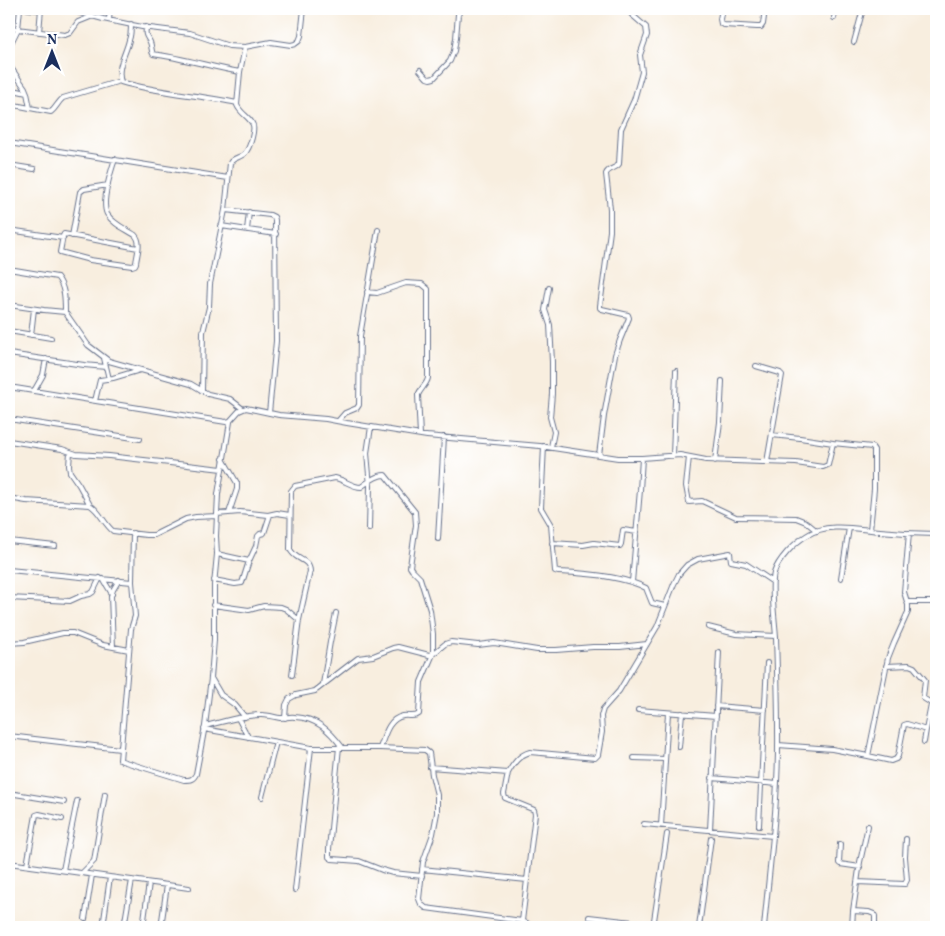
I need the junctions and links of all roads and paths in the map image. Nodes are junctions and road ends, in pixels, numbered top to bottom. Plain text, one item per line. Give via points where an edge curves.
1 (20, 9) edge
2 (28, 9) edge
3 (41, 9) edge
4 (66, 9) edge
5 (110, 9) edge
6 (304, 9) edge
7 (463, 9) edge
8 (535, 9) edge
9 (546, 9) edge
10 (629, 9) edge
11 (722, 9) edge
12 (765, 9) edge
13 (836, 9) edge
14 (863, 9) edge
15 (93, 16) junction
16 (834, 18) dead end
17 (109, 20) junction
18 (131, 24) junction
19 (146, 27) junction
20 (9, 28) edge
21 (18, 29) junction
22 (39, 32) junction
23 (854, 42) dead end
24 (9, 47) edge
25 (245, 47) junction
26 (9, 66) edge
27 (420, 70) dead end
28 (240, 72) junction
29 (120, 81) junction
30 (9, 89) edge
31 (27, 93) junction
32 (237, 103) junction
33 (9, 104) edge
34 (30, 108) junction
35 (9, 143) edge
36 (115, 159) junction
37 (9, 165) edge
38 (34, 170) dead end
39 (228, 178) junction
40 (108, 185) junction
41 (225, 210) junction
42 (249, 212) junction
43 (221, 226) junction
44 (9, 230) edge
45 (248, 230) junction
46 (378, 230) dead end
47 (276, 234) junction
48 (72, 236) junction
49 (62, 238) junction
50 (138, 248) junction
51 (9, 269) edge
52 (549, 288) dead end
53 (367, 292) junction
54 (9, 304) edge
55 (34, 309) junction
56 (66, 312) junction
57 (9, 331) edge
58 (31, 335) junction
59 (52, 338) dead end
60 (9, 354) edge
61 (104, 358) junction
62 (46, 359) junction
63 (756, 366) dead end
64 (106, 367) junction
65 (140, 370) junction
66 (676, 371) dead end
67 (109, 378) junction
68 (722, 381) dead end
69 (9, 387) edge
70 (34, 391) junction
71 (202, 391) junction
72 (95, 401) junction
73 (242, 409) junction
74 (269, 413) junction
75 (9, 419) edge
76 (338, 421) junction
77 (230, 422) junction
78 (371, 427) junction
79 (420, 434) junction
80 (772, 434) junction
81 (444, 437) junction
82 (140, 439) dead end
83 (9, 441) edge
84 (833, 444) junction
85 (544, 446) junction
86 (551, 447) junction
87 (70, 452) junction
88 (599, 454) junction
89 (673, 456) junction
90 (689, 457) junction
91 (642, 458) junction
92 (223, 459) junction
93 (715, 460) junction
94 (767, 462) junction
95 (222, 469) junction
96 (369, 481) junction
97 (9, 498) edge
98 (90, 506) junction
99 (229, 513) junction
100 (217, 515) junction
101 (270, 515) junction
102 (290, 516) junction
103 (370, 528) dead end
104 (849, 528) junction
105 (870, 530) junction
106 (817, 531) junction
107 (637, 532) junction
108 (133, 533) junction
109 (909, 534) junction
110 (936, 534) edge
111 (438, 538) dead end
112 (9, 541) edge
113 (552, 543) junction
114 (54, 546) dead end
115 (217, 554) junction
116 (249, 561) junction
117 (9, 570) edge
118 (841, 578) dead end
119 (101, 579) junction
120 (119, 580) junction
121 (214, 580) junction
122 (132, 582) junction
123 (632, 582) junction
124 (773, 582) junction
125 (112, 594) junction
126 (9, 598) edge
127 (907, 602) junction
128 (931, 602) dead end
129 (213, 605) junction
130 (665, 606) junction
131 (336, 613) dead end
132 (299, 620) junction
133 (708, 627) dead end
134 (776, 636) junction
135 (9, 643) edge
136 (647, 644) junction
137 (112, 647) junction
138 (129, 650) junction
139 (719, 652) dead end
140 (433, 654) junction
141 (768, 663) dead end
142 (886, 666) junction
143 (292, 675) dead end
144 (211, 678) junction
145 (323, 684) junction
146 (716, 706) junction
147 (638, 710) dead end
148 (765, 710) junction
149 (668, 712) junction
150 (682, 714) junction
151 (716, 716) junction
152 (245, 717) junction
153 (238, 718) junction
154 (285, 718) junction
155 (204, 728) junction
156 (926, 730) junction
157 (9, 736) edge
158 (248, 737) junction
159 (276, 742) junction
160 (924, 742) dead end
161 (778, 745) junction
162 (341, 747) junction
163 (679, 747) dead end
164 (311, 748) junction
165 (380, 748) junction
166 (120, 749) junction
167 (868, 756) junction
168 (634, 758) dead end
169 (665, 759) junction
170 (430, 766) junction
171 (508, 773) junction
172 (712, 778) junction
173 (762, 782) junction
174 (777, 784) junction
175 (9, 793) edge
176 (105, 794) dead end
177 (262, 798) dead end
178 (77, 801) dead end
179 (64, 802) dead end
180 (62, 819) dead end
181 (644, 824) dead end
182 (661, 826) junction
183 (759, 826) dead end
184 (868, 826) dead end
185 (710, 830) junction
186 (667, 834) dead end
187 (774, 836) junction
188 (711, 838) dead end
189 (906, 839) dead end
190 (840, 844) dead end
191 (9, 862) edge
192 (27, 864) junction
193 (860, 867) junction
194 (422, 869) junction
195 (63, 870) junction
196 (82, 873) junction
197 (92, 875) junction
198 (422, 876) junction
199 (110, 877) junction
200 (132, 880) junction
201 (527, 880) junction
202 (149, 882) junction
203 (857, 882) junction
204 (167, 885) junction
205 (188, 888) dead end
206 (295, 890) dead end
207 (853, 911) junction
208 (589, 917) dead end
209 (86, 919) dead end
210 (604, 919) junction
211 (522, 921) junction
212 (653, 926) edge
213 (103, 927) edge
214 (124, 927) edge
215 (143, 927) edge
216 (161, 927) edge
217 (530, 927) edge
218 (604, 927) edge
219 (677, 927) edge
220 (699, 927) edge
221 (764, 927) edge
222 (852, 927) edge
223 (874, 927) edge

1 - 21 street
2 - 3 street
3 - 22 street
4 - 15 street
5 - 17 street
6 - 25 street via 302,36 297,43 271,42
7 - 27 street via 457,18 450,61 432,79
8 - 9 street
10 - 88 street via 646,27 647,35 640,55 642,72 621,129 619,164 606,174 610,231 600,306 629,317 616,355
11 - 12 street via 721,24 757,27 763,24
13 - 16 street
14 - 23 street
15 - 17 street
15 - 22 street via 76,24 67,35
17 - 18 street
18 - 19 street
18 - 29 street via 130,40 121,62
19 - 25 street via 190,33 229,46
19 - 28 street via 146,37 153,54
20 - 21 street
21 - 22 street
21 - 24 street
25 - 28 street
26 - 31 street
28 - 32 street
29 - 32 street
29 - 34 street via 63,98 51,112
30 - 31 street
31 - 34 street
32 - 39 street via 239,110 254,126 246,152 230,161
33 - 34 street
35 - 36 street
36 - 39 street
36 - 40 street
37 - 38 street
39 - 41 street
40 - 48 street via 80,192
40 - 50 street via 105,199 107,214 137,236
41 - 42 street
41 - 43 street
42 - 45 street
42 - 47 street via 274,217
43 - 45 street
43 - 71 street via 203,332
44 - 49 street
45 - 47 street
46 - 53 street
47 - 74 street via 276,341
48 - 49 street via 64,234
48 - 50 street
49 - 50 street via 62,253 132,266 136,264
51 - 56 street via 57,277 64,292
52 - 86 street via 545,310 550,325 552,362 550,417 554,432
53 - 76 street via 360,343 359,405 345,412
53 - 79 street via 380,292 406,283 422,284 428,289 428,378 418,395
54 - 55 street
55 - 56 street
55 - 58 street
56 - 61 street via 88,345
57 - 58 street
58 - 59 street
60 - 62 street
61 - 64 street
61 - 65 street
62 - 64 street
62 - 70 street via 43,375
63 - 80 street via 782,374
64 - 67 street
65 - 67 street
65 - 71 street via 191,384
66 - 89 street
67 - 72 street via 99,381
68 - 93 street
69 - 70 street
70 - 72 street
71 - 73 street via 230,399
72 - 77 street
73 - 74 street
73 - 77 street
74 - 76 street
75 - 82 street
76 - 78 street
77 - 92 street
78 - 79 street
78 - 96 street via 367,453
79 - 81 street
80 - 84 street
80 - 94 street
81 - 85 street
81 - 111 street
83 - 87 street
84 - 94 street via 827,466
84 - 105 street via 874,449
85 - 86 street
85 - 113 street via 541,508 551,525
86 - 88 street
87 - 95 street
87 - 98 street via 70,472
88 - 91 street
89 - 90 street
89 - 91 street
90 - 93 street
90 - 106 street via 686,486 689,502 702,501 730,516 741,518 796,518
91 - 107 street
92 - 95 street
92 - 99 street via 237,483
93 - 94 street
95 - 100 street
96 - 102 street via 361,487 335,478 295,486 291,491
96 - 103 street
96 - 140 street via 385,475 415,512 410,567 420,578 430,610
97 - 98 street
98 - 108 street via 111,529
99 - 100 street
99 - 101 street
100 - 108 street via 186,519 154,534
100 - 115 street
101 - 102 street
101 - 116 street
102 - 132 street via 291,552 308,563 310,568
104 - 105 street
104 - 106 street
104 - 118 street
105 - 109 street
106 - 124 street via 806,536 785,555 774,572
107 - 113 street via 622,531 620,546
107 - 123 street
108 - 122 street
109 - 110 street
109 - 127 street via 904,592
112 - 114 street
113 - 123 street via 556,572
115 - 116 street
115 - 121 street
116 - 121 street via 242,584
117 - 119 street
119 - 120 street
119 - 125 street
119 - 126 street via 92,594 70,602
120 - 122 street
120 - 125 street
121 - 129 street
122 - 138 street via 135,616
123 - 130 street via 646,588 651,602
124 - 130 street via 746,564 731,562 730,554 704,557 682,569
124 - 134 street
125 - 137 street
127 - 128 street
127 - 142 street via 908,612
129 - 132 street via 249,610 264,606 281,607
129 - 144 street
130 - 136 street
131 - 145 street
132 - 143 street
133 - 134 street via 736,634
134 - 161 street
135 - 137 street via 69,633
136 - 140 street via 536,650 491,643 453,642
136 - 171 street via 619,691 601,713 602,732 597,757 527,752
137 - 138 street
138 - 166 street
139 - 146 street
140 - 145 street via 393,648 358,658
140 - 165 street via 421,682 419,714 402,716 390,722
141 - 148 street
142 - 156 street via 911,665 924,677 923,698 931,703
142 - 167 street
144 - 152 street via 220,695 236,705
144 - 155 street
145 - 154 street via 312,692 289,698
146 - 148 street
146 - 151 street
147 - 149 street
148 - 173 street
149 - 150 street
149 - 169 street
150 - 151 street
150 - 163 street
151 - 172 street
152 - 153 street
152 - 154 street
153 - 155 street
153 - 158 street
154 - 162 street via 297,717 316,722 329,731
155 - 158 street
155 - 166 street via 196,774 190,780 122,761
156 - 160 street
156 - 167 street via 904,725 898,756 894,760
157 - 166 street
158 - 159 street
159 - 164 street
159 - 177 street
161 - 167 street
161 - 174 street
162 - 164 street
162 - 165 street
162 - 198 street via 329,857 358,861 393,873
164 - 206 street
165 - 170 street via 425,750 429,753
168 - 169 street
169 - 182 street
170 - 171 street
170 - 194 street via 438,813
171 - 201 street via 505,798 534,811
172 - 173 street
172 - 185 street
173 - 174 street
173 - 183 street
174 - 187 street
175 - 179 street
176 - 196 street via 94,860
178 - 195 street
180 - 192 street via 36,815
181 - 182 street
182 - 185 street
184 - 193 street
185 - 187 street
186 - 212 street
187 - 221 street
188 - 220 street
189 - 203 street via 905,884
190 - 193 street via 839,863
191 - 192 street
192 - 195 street
193 - 203 street
194 - 198 street
194 - 201 street
195 - 196 street
196 - 197 street
197 - 199 street
197 - 209 street
198 - 211 street via 419,899 426,908
199 - 200 street
199 - 213 street
200 - 202 street
200 - 214 street
201 - 211 street
202 - 204 street
202 - 215 street
203 - 207 street
204 - 205 street
204 - 216 street
207 - 222 street
207 - 223 street via 874,914
208 - 210 street
210 - 212 street
210 - 218 street
211 - 217 street
212 - 219 street

